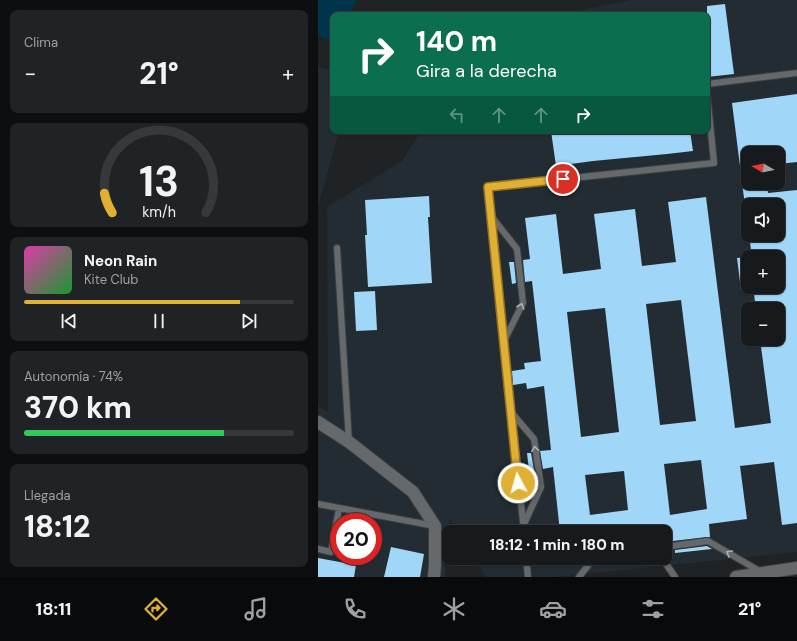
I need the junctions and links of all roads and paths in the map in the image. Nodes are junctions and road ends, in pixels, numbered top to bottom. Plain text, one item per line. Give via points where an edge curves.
1 (797, 73) edge
2 (710, 84) edge
3 (710, 122) edge
4 (491, 216) junction
5 (337, 248) dead end
6 (504, 341) junction
7 (511, 412) junction
8 (318, 422) edge
9 (349, 442) junction
10 (318, 504) edge
11 (339, 508) junction
12 (523, 525) edge
13 (525, 525) edge
14 (435, 526) junction
15 (672, 546) edge
16 (318, 549) edge
17 (527, 565) edge
18 (588, 565) edge
19 (667, 565) edge
20 (797, 568) edge
21 (763, 573) junction
22 (434, 577) edge
23 (528, 577) edge
24 (579, 577) edge
25 (675, 577) edge
26 (736, 577) edge

1 - 2 lane
3 - 4 lane via 714,163 488,187
4 - 6 lane
6 -> 4 lane via 523,303 517,249
5 - 9 lane
6 - 7 lane
7 - 12 lane
13 -> 7 lane via 541,487 534,439
8 - 9 street
9 - 14 street via 413,492
10 - 11 lane
11 - 14 lane
11 - 16 lane via 331,552
14 - 22 street
21 -> 15 lane via 708,541
17 - 23 lane
18 - 24 lane
19 - 25 lane
20 - 21 street
21 - 26 street

